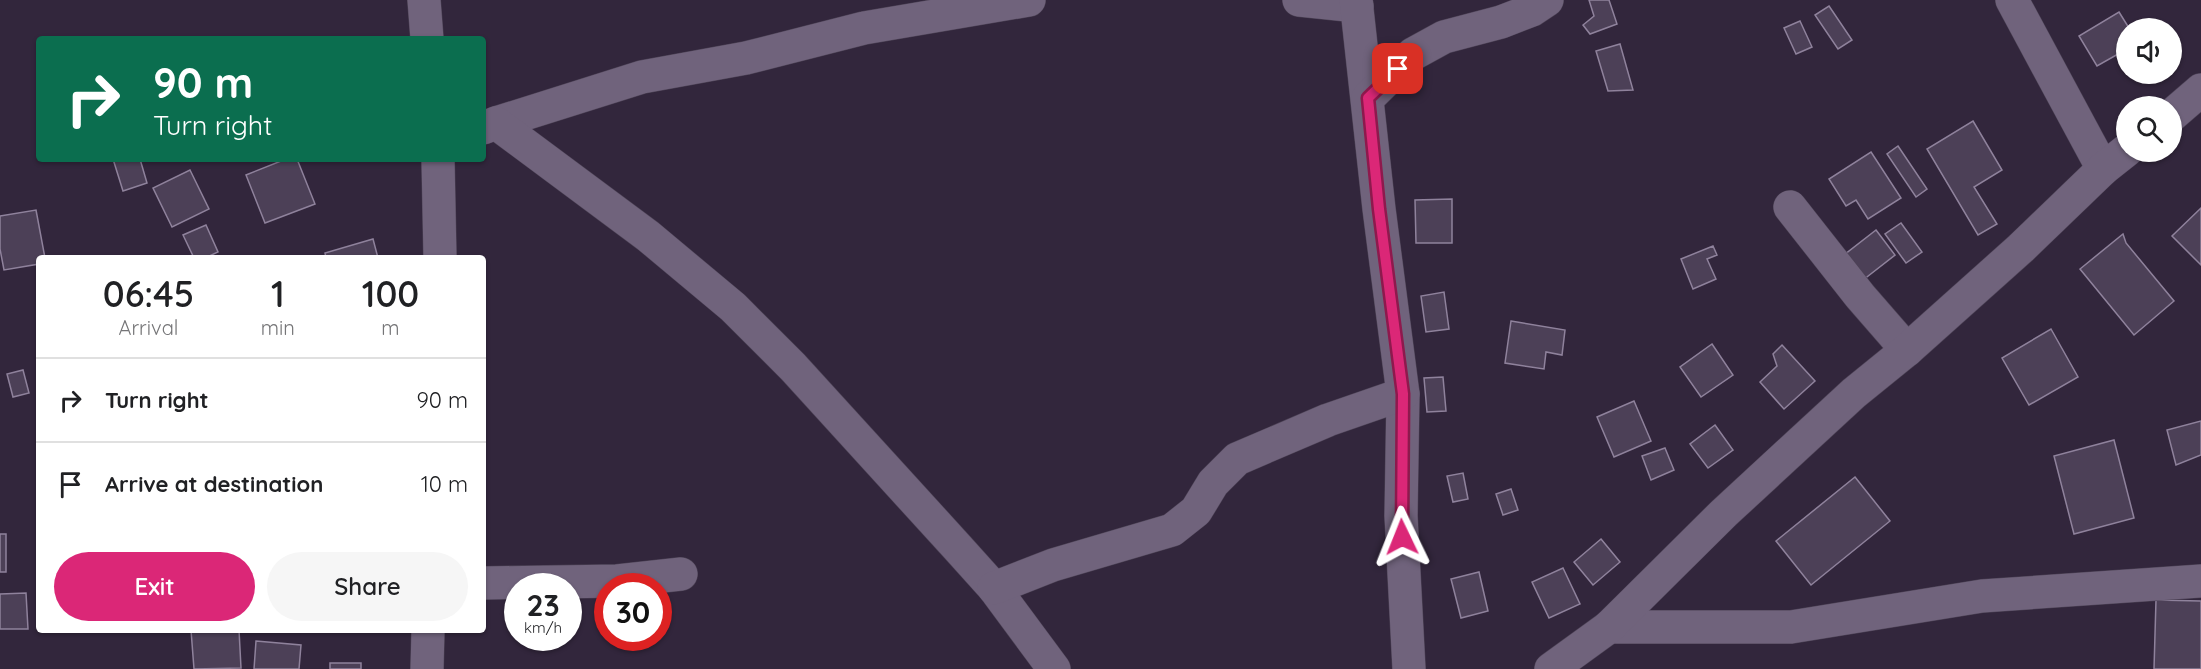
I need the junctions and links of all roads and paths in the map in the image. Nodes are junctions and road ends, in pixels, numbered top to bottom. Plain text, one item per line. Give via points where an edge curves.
1 (424, 0) edge
2 (1029, 0) edge
3 (1299, 0) edge
4 (1547, 0) edge
5 (2013, 0) edge
6 (1357, 3) edge
7 (981, 4) edge
8 (427, 36) edge
9 (2201, 90) edge
10 (1368, 98) junction
11 (2182, 106) edge
12 (489, 125) edge
13 (2115, 159) edge
14 (438, 162) edge
15 (1790, 207) dead end
16 (440, 255) edge
17 (1907, 350) junction
18 (1403, 394) junction
19 (681, 574) dead end
20 (2201, 581) edge
21 (486, 584) edge
22 (994, 588) junction
23 (1609, 627) junction
24 (428, 633) edge
25 (427, 669) edge
26 (1054, 669) edge
27 (1409, 669) edge
28 (1551, 669) edge

1 - 8 street
2 - 7 street
3 - 6 street
4 - 10 street via 1501,22 1444,37 1413,54
5 - 13 street
6 - 10 street
7 - 12 street via 746,58 642,77
9 - 11 street
10 - 18 street
12 - 22 street via 648,236 733,307 793,367
13 - 17 street
14 - 16 street
15 - 17 street
17 - 23 street via 1854,393 1733,505
18 - 22 street via 1328,420 1237,459 1213,483 1196,511 1172,530 1053,565
18 - 27 street via 1401,516
19 - 21 street via 617,581
20 - 23 street via 1982,596 1791,627
22 - 26 street
23 - 28 street
24 - 25 street

